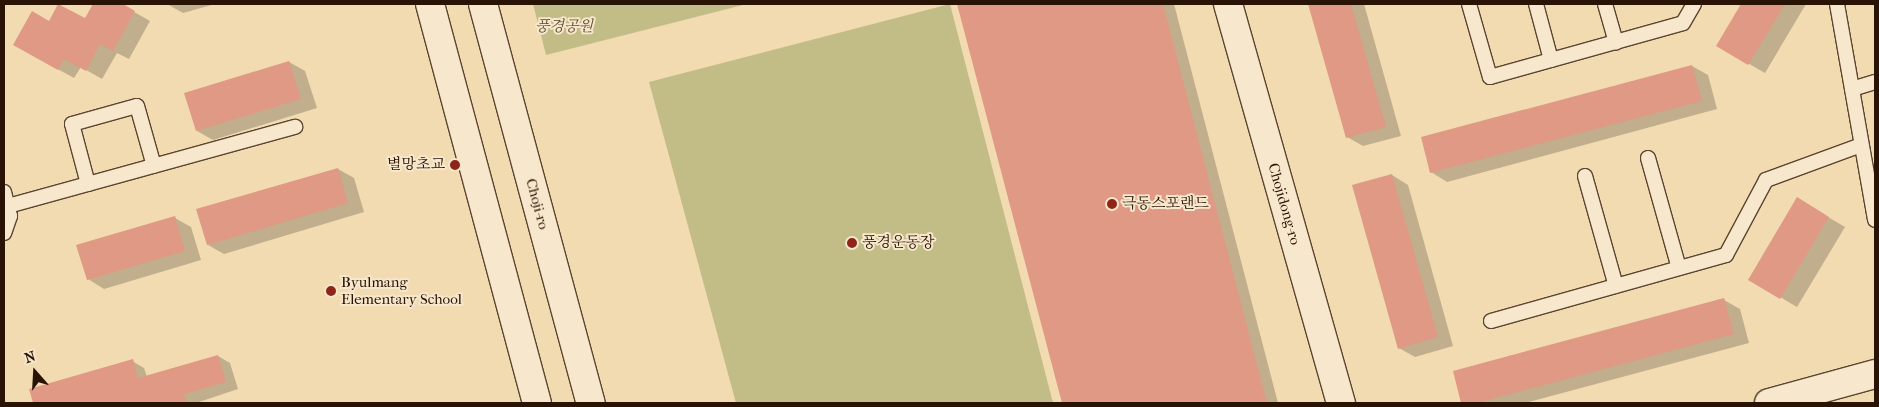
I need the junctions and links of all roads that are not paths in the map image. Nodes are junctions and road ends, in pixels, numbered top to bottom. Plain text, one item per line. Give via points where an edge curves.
1 (430, 4) edge
2 (482, 4) edge
3 (1228, 4) edge
4 (1469, 4) edge
5 (1536, 4) edge
6 (1605, 4) edge
7 (1694, 4) edge
8 (1837, 4) edge
9 (1616, 42) junction
10 (1551, 60) junction
11 (1875, 82) edge
12 (1852, 89) junction
13 (295, 127) dead end
14 (1862, 145) junction
15 (1648, 158) dead end
16 (154, 166) junction
17 (1585, 176) dead end
18 (88, 184) junction
19 (4, 192) edge
20 (8, 206) junction
21 (1875, 220) edge
22 (4, 233) edge
23 (1679, 268) junction
24 (1616, 286) junction
25 (1491, 321) dead end
26 (1875, 374) edge
27 (538, 403) edge
28 (591, 403) edge
29 (1341, 403) edge
30 (1769, 403) edge

1 - 27 street
2 - 28 street, Choji-ro
3 - 29 street, Chojidong-ro
4 - 10 lane via 1490,76
5 - 10 lane
6 - 9 lane
7 - 9 lane via 1683,23
8 - 12 lane
9 - 10 lane
11 - 12 lane
12 - 14 lane
13 - 16 lane
14 - 21 lane
14 - 23 lane via 1766,180 1726,255
15 - 23 lane
16 - 18 lane
16 - 18 lane via 137,106 81,121 72,124
17 - 24 lane
18 - 20 lane
19 - 20 lane
20 - 22 lane via 10,216
23 - 24 lane
24 - 25 lane
26 - 30 street

